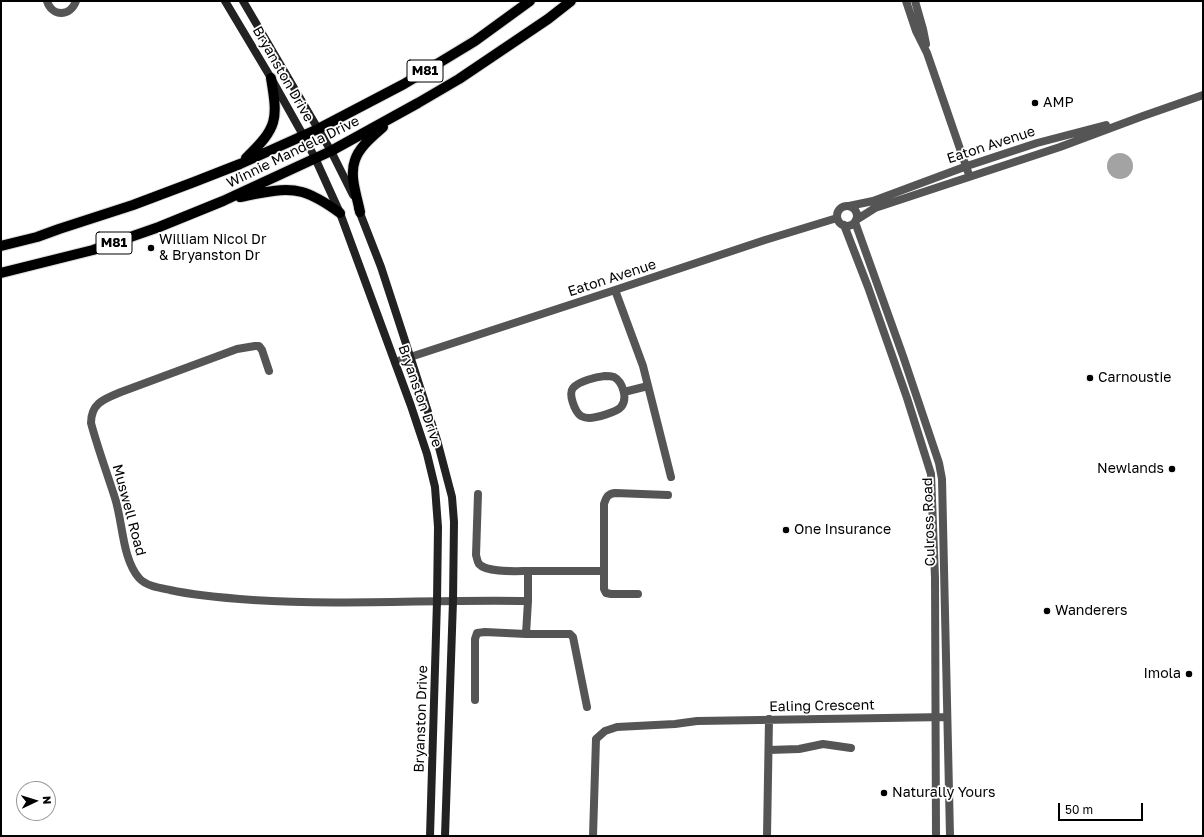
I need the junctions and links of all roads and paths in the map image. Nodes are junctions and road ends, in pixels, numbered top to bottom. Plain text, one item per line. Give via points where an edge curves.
1 (47, 1) edge
2 (76, 1) edge
3 (225, 1) edge
4 (243, 1) edge
5 (530, 1) edge
6 (571, 1) edge
7 (906, 1) edge
8 (915, 1) edge
9 (928, 53) junction
10 (271, 78) junction
11 (1203, 95) edge
12 (398, 114) junction
13 (1143, 116) junction
14 (318, 129) junction
15 (303, 136) junction
16 (331, 151) junction
17 (315, 158) junction
18 (240, 164) junction
19 (967, 166) junction
20 (970, 176) junction
21 (223, 201) junction
22 (849, 206) junction
23 (360, 212) junction
24 (340, 213) junction
25 (837, 218) junction
26 (855, 221) junction
27 (844, 226) junction
28 (1, 246) edge
29 (1, 273) edge
30 (615, 290) junction
31 (410, 356) junction
32 (394, 362) junction
33 (269, 371) dead end
34 (648, 386) junction
35 (624, 392) junction
36 (671, 477) dead end
37 (478, 494) dead end
38 (668, 495) dead end
39 (604, 570) junction
40 (528, 571) junction
41 (638, 594) dead end
42 (528, 600) junction
43 (438, 601) junction
44 (453, 601) junction
45 (526, 634) junction
46 (475, 700) dead end
47 (587, 707) dead end
48 (947, 717) junction
49 (935, 718) junction
50 (769, 719) junction
51 (851, 748) dead end
52 (769, 750) junction
53 (430, 836) edge
54 (445, 836) edge
55 (593, 836) edge
56 (767, 836) edge
57 (936, 836) edge
58 (950, 836) edge

1 - 2 street via 53,10 62,13 70,10
3 - 10 main road, Bryanston Drive
4 - 14 main road, Bryanston Drive
5 - 14 main road, Winnie Mandela Drive / M81 via 475,41 404,84
6 - 12 main road, Winnie Mandela Drive / M81 via 486,61
7 - 9 street via 916,31
8 - 9 street
9 - 19 street
10 - 15 main road, Bryanston Drive
10 - 18 main road via 275,102 273,123 260,145
11 - 13 street, Eaton Avenue
12 - 16 main road, Winnie Mandela Drive / M81
12 - 23 main road via 355,158 353,173
13 - 19 street, Eaton Avenue via 1058,137
13 - 20 street, Eaton Avenue via 1060,147
14 - 15 main road, Winnie Mandela Drive / M81
14 - 16 main road, Bryanston Drive
15 - 17 main road, Bryanston Drive
15 - 18 main road, Winnie Mandela Drive / M81
16 - 17 main road, Winnie Mandela Drive / M81
16 - 23 main road, Bryanston Drive
17 - 21 main road, Winnie Mandela Drive / M81
17 - 24 main road, Bryanston Drive
18 - 28 main road, Winnie Mandela Drive / M81 via 133,205 38,237
19 - 20 street
19 - 22 street, Eaton Avenue via 873,201
20 - 26 street, Eaton Avenue via 875,208
21 - 24 main road via 270,192 294,191 314,197
21 - 29 main road, Winnie Mandela Drive / M81 via 93,250
22 - 25 street via 838,210
22 - 26 street via 856,212
23 - 31 main road, Bryanston Drive
24 - 32 main road, Bryanston Drive
25 - 27 street
25 - 30 street, Eaton Avenue
26 - 27 street
26 - 48 street, Culross Road via 941,473
27 - 49 street, Culross Road via 907,398 931,474 935,578
30 - 31 street, Eaton Avenue
30 - 34 street
31 - 32 street, Eaton Avenue
31 - 44 main road, Bryanston Drive via 452,497
32 - 43 main road, Bryanston Drive via 427,454 435,486
33 - 43 street, Muswell Road via 259,346 237,349 114,395 96,405 91,423 116,499 128,555 141,580 159,588 217,598 330,603
34 - 35 street
34 - 36 street
35 - 35 street via 621,408 590,418 579,414 571,392 578,384 605,376 618,380
37 - 40 street via 478,563 489,569
38 - 39 street via 615,493 607,496 604,504
39 - 40 street
39 - 41 street via 606,593
40 - 42 street
42 - 44 street, Muswell Road
42 - 45 street
43 - 44 street, Muswell Road
43 - 53 main road, Bryanston Drive
44 - 54 main road, Bryanston Drive
45 - 46 street via 477,633
45 - 47 street via 572,636
48 - 49 street, Ealing Crescent
48 - 58 street, Culross Road
49 - 50 street, Ealing Crescent
49 - 57 street, Culross Road
50 - 52 street
50 - 55 street, Ealing Crescent via 697,721 617,727 605,731 596,739
51 - 52 street via 823,744 799,750
52 - 56 street

